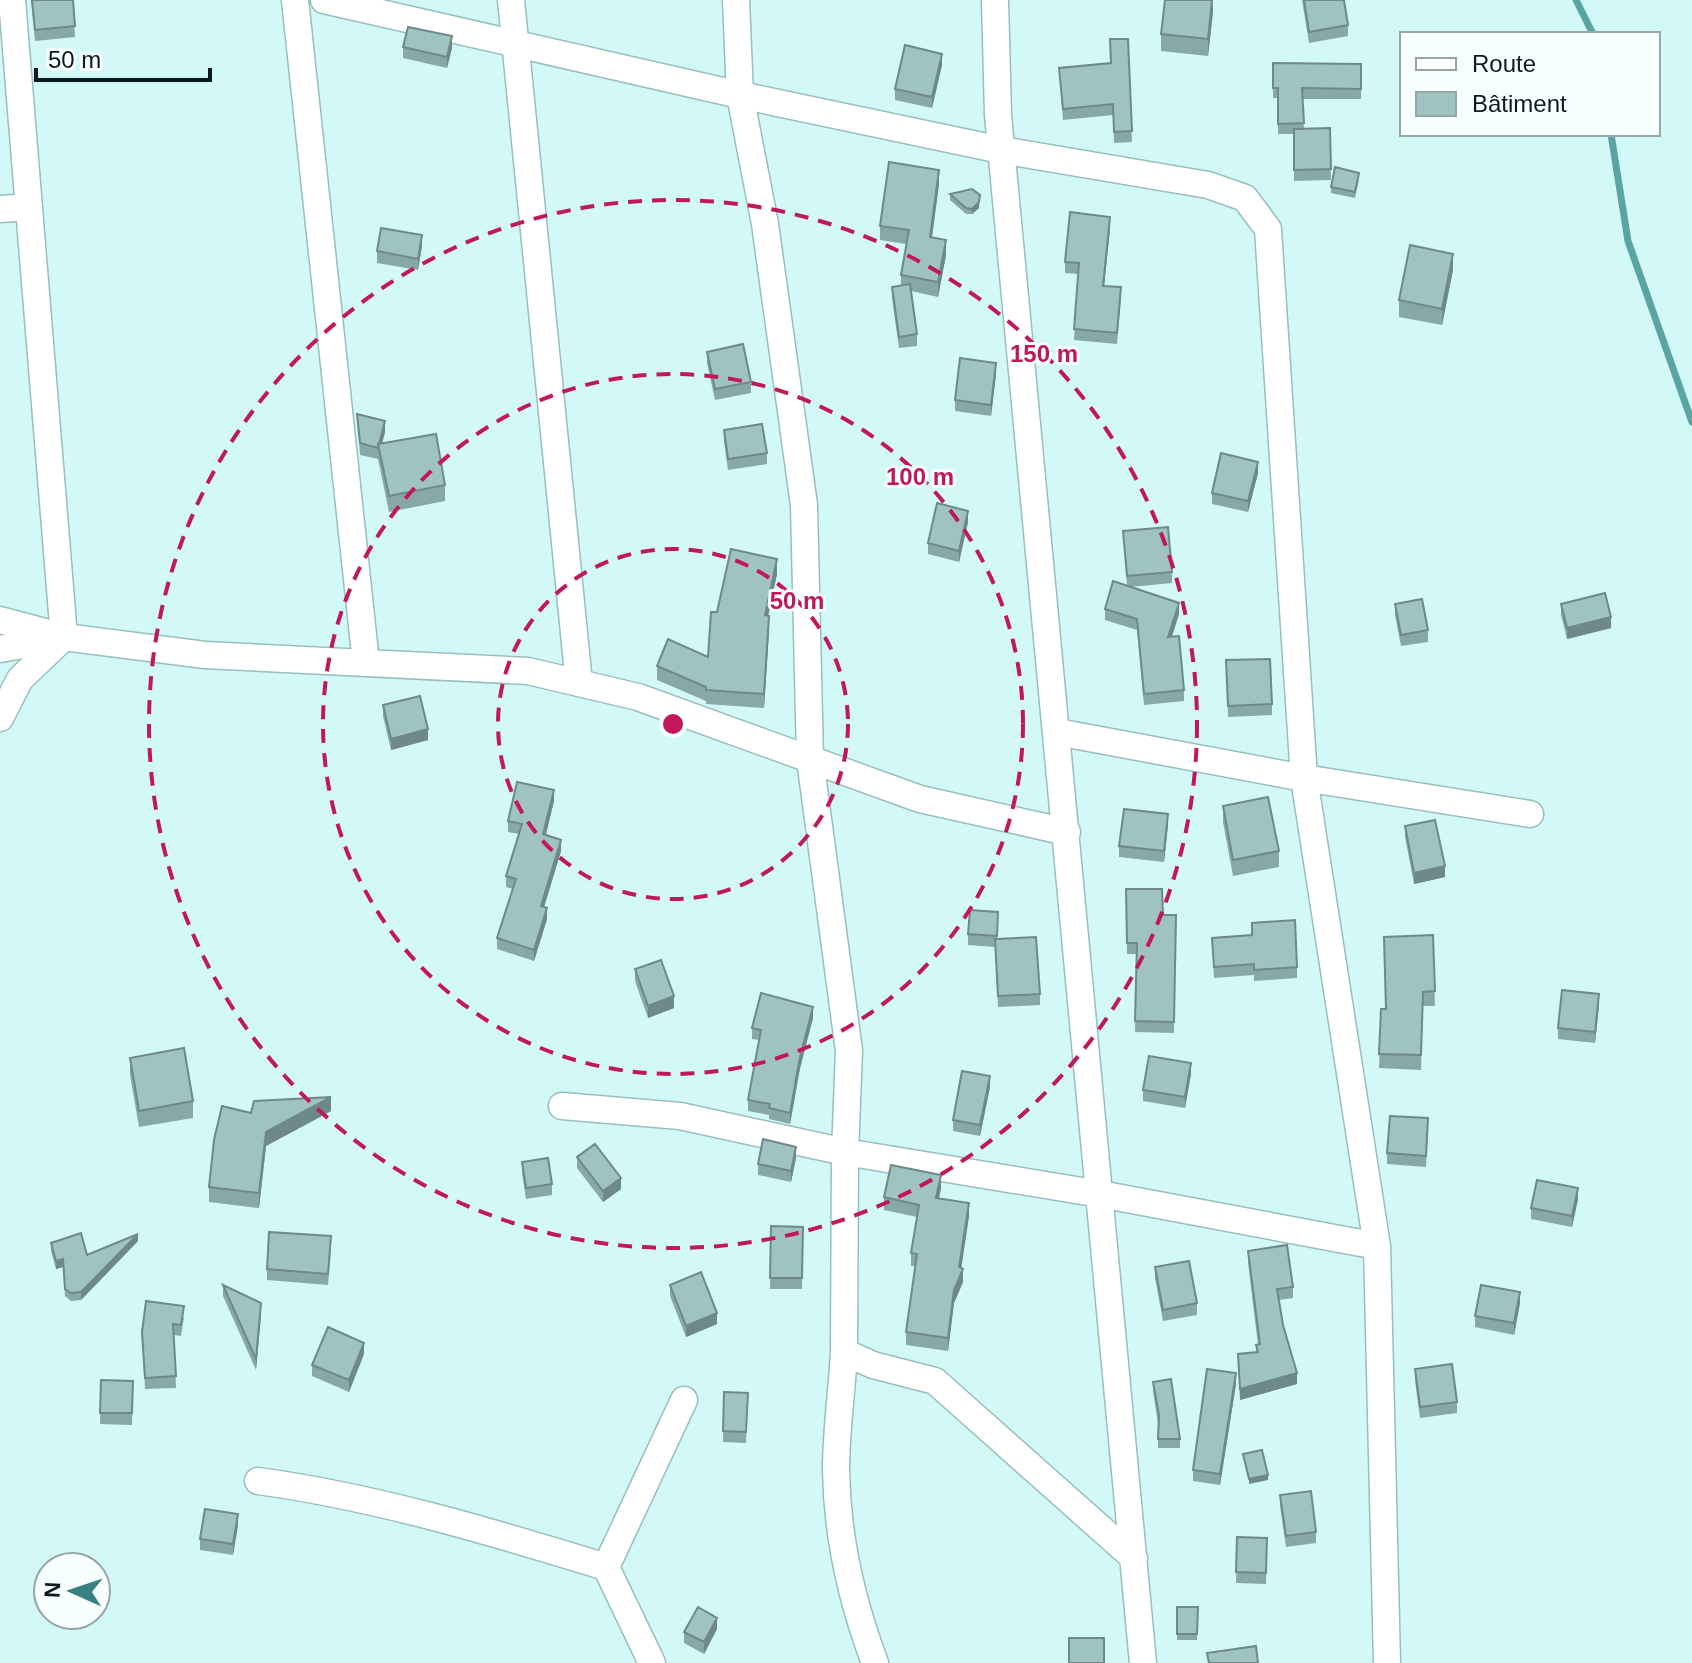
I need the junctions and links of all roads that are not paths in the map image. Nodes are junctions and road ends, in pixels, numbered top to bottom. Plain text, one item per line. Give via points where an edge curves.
1 (12, 0) edge
2 (295, 0) edge
3 (324, 0) edge
4 (511, 0) edge
5 (736, 0) edge
6 (995, 0) edge
7 (514, 44) junction
8 (740, 95) junction
9 (1001, 150) junction
10 (29, 207) junction
11 (0, 209) edge
12 (0, 620) edge
13 (64, 637) junction
14 (0, 649) edge
15 (366, 663) junction
16 (579, 683) junction
17 (0, 718) edge
18 (1057, 732) junction
19 (810, 759) junction
20 (1304, 778) junction
21 (1530, 814) dead end
22 (1067, 832) junction
23 (562, 1106) dead end
24 (845, 1152) junction
25 (1100, 1194) junction
26 (1377, 1246) junction
27 (844, 1352) junction
28 (684, 1400) dead end
29 (258, 1481) dead end
30 (1134, 1558) junction
31 (606, 1567) junction
32 (652, 1663) edge
33 (875, 1663) edge
34 (1143, 1663) edge
35 (1387, 1663) edge

1 - 10 street
2 - 15 street
3 - 7 street
4 - 7 street
5 - 8 street
6 - 9 street
7 - 8 street
7 - 16 street
8 - 9 street
8 - 19 street via 765,224 804,505
9 - 18 street
9 - 20 street via 1208,185 1245,198 1268,229
10 - 11 street
10 - 13 street
12 - 13 street
13 - 14 street
13 - 15 street via 205,655
13 - 17 street via 20,679
15 - 16 street via 528,671
16 - 19 street via 638,697
18 - 20 street
18 - 22 street
19 - 22 street via 920,799
19 - 24 street via 849,1051
20 - 21 street
20 - 26 street
22 - 25 street
23 - 24 street via 680,1116
24 - 25 street
24 - 27 street
25 - 26 street
25 - 30 street
26 - 35 street
27 - 30 street via 935,1381
27 - 33 street via 836,1469 842,1541 858,1617
28 - 31 street
29 - 31 street via 476,1528
30 - 34 street
31 - 32 street

